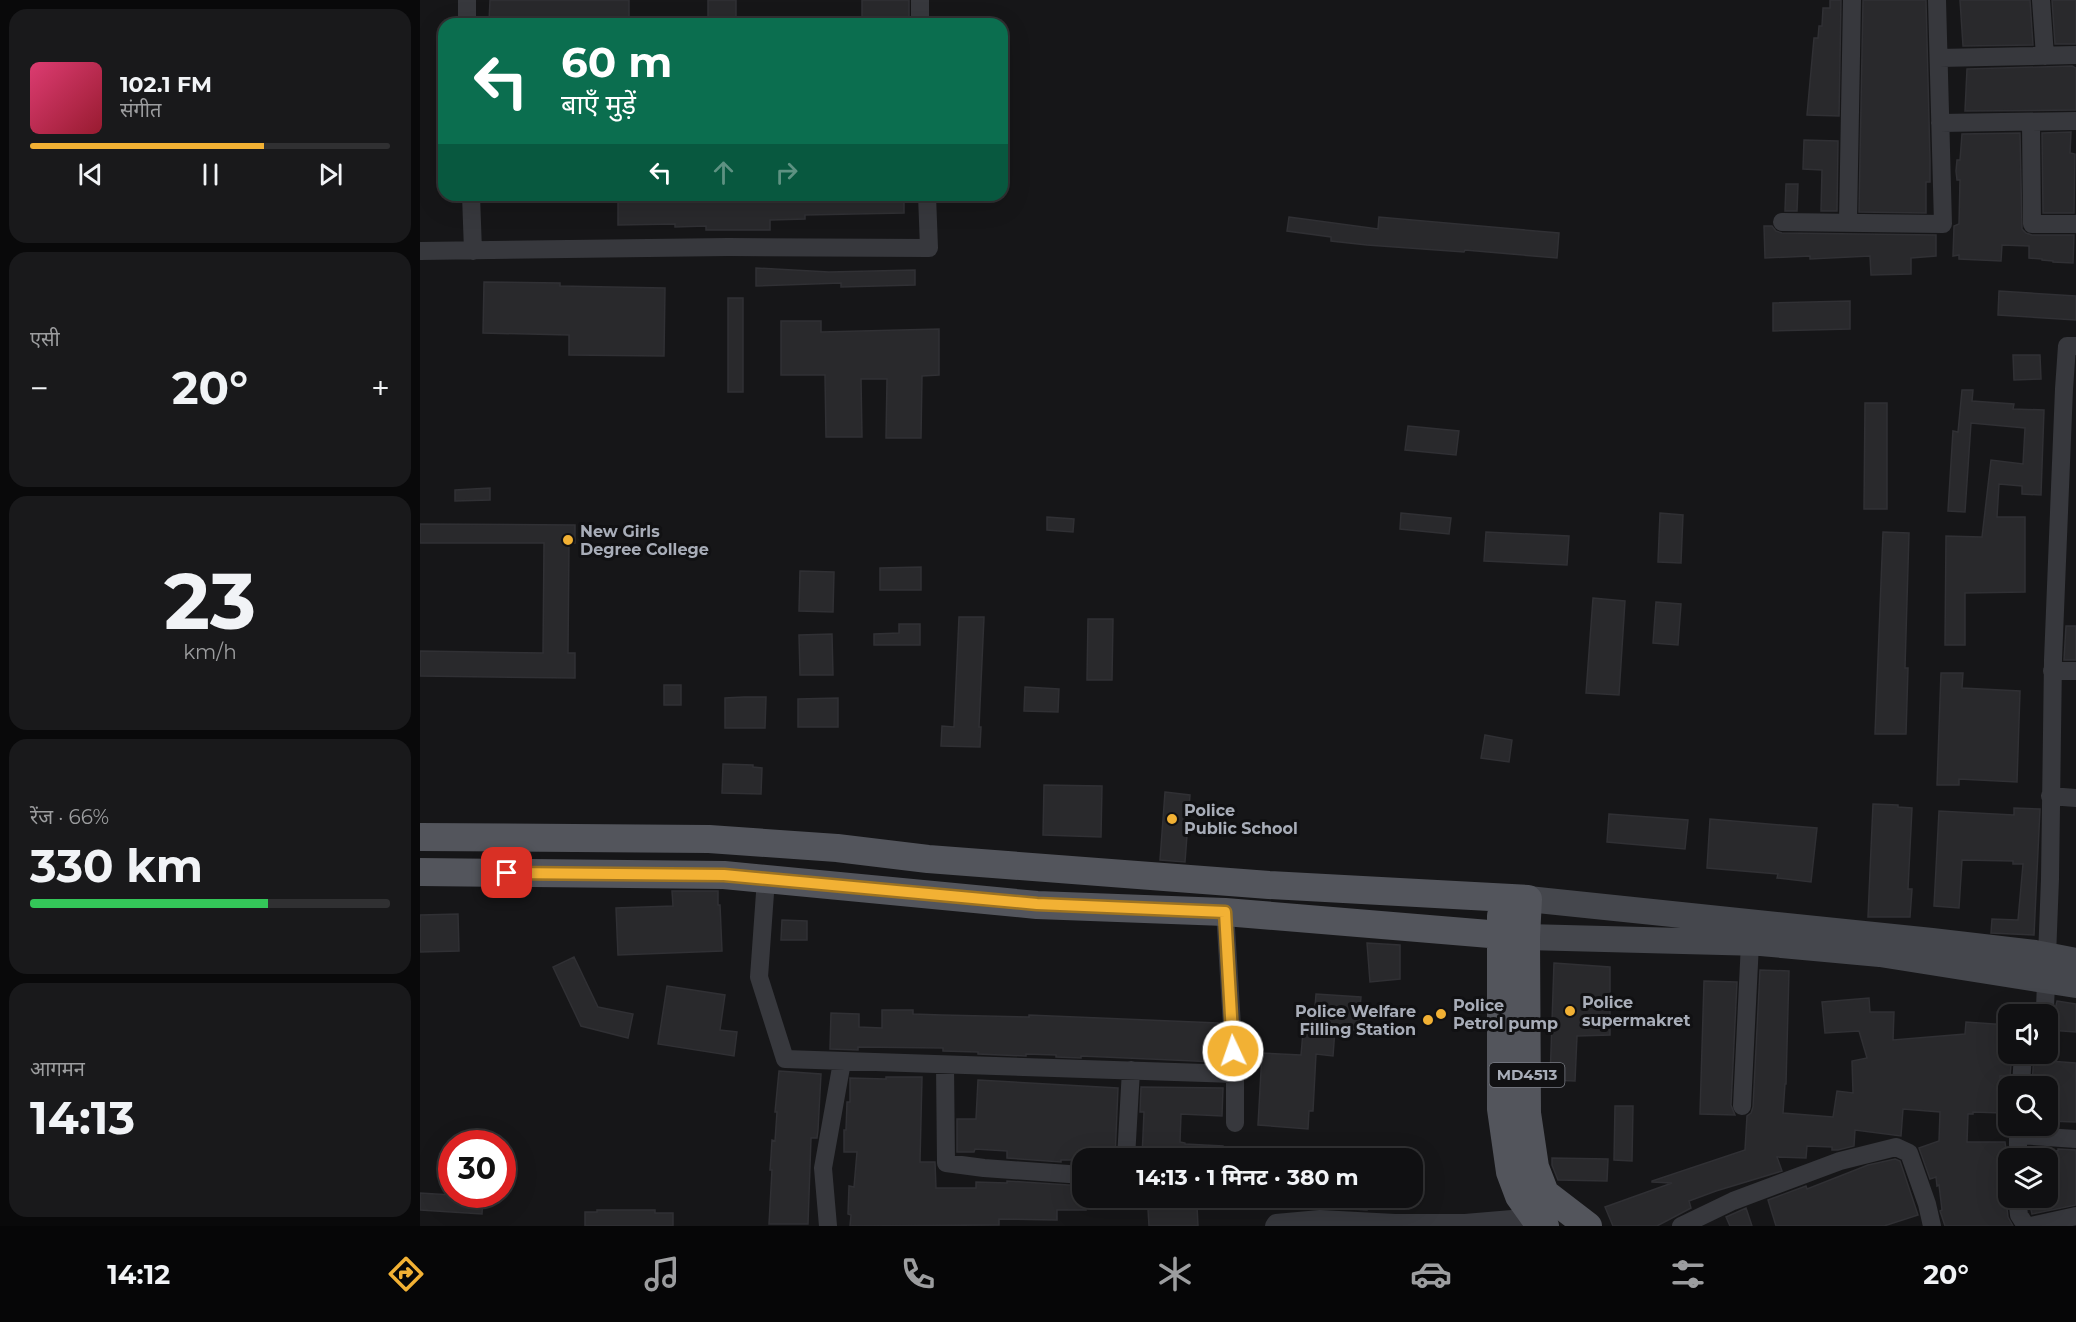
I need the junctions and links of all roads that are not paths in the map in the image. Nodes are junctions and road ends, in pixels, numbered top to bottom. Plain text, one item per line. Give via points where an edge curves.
1 (467, 0) edge
2 (920, 0) edge
3 (1852, 0) edge
4 (1937, 0) edge
5 (2041, 0) edge
6 (467, 18) edge
7 (920, 18) edge
8 (2076, 55) edge
9 (2045, 56) junction
10 (1939, 58) junction
11 (2076, 121) edge
12 (1940, 123) junction
13 (2031, 123) junction
14 (471, 201) edge
15 (927, 201) edge
16 (1782, 222) dead end
17 (1848, 222) junction
18 (2076, 224) edge
19 (420, 250) edge
20 (473, 251) junction
21 (2076, 346) edge
22 (2052, 671) junction
23 (2076, 671) edge
24 (2050, 796) junction
25 (2076, 798) edge
26 (420, 837) edge
27 (420, 872) edge
28 (766, 879) junction
29 (1514, 899) junction
30 (1225, 912) junction
31 (1514, 936) junction
32 (1750, 943) junction
33 (2076, 961) edge
34 (2047, 968) junction
35 (2076, 985) edge
36 (2045, 1004) edge
37 (842, 1062) junction
38 (945, 1065) junction
39 (1131, 1070) junction
40 (1235, 1074) junction
41 (1742, 1106) dead end
42 (1235, 1123) dead end
43 (2057, 1136) edge
44 (2076, 1139) edge
45 (1127, 1148) edge
46 (1072, 1174) edge
47 (2018, 1208) edge
48 (2076, 1216) edge
49 (1711, 1219) edge
50 (1539, 1221) edge
51 (1328, 1223) edge
52 (1395, 1225) edge
53 (1466, 1225) edge
54 (1929, 1225) edge
55 (828, 1226) edge
56 (1274, 1226) edge
57 (1588, 1226) edge
58 (1681, 1226) edge
59 (2026, 1226) edge
60 (2031, 1226) edge

1 - 6 street
2 - 7 street
3 - 17 street
4 - 10 street
5 - 9 street
8 - 9 street
9 - 10 street
10 - 12 street
11 - 13 street
12 - 13 street
12 - 17 street via 1943,224
13 - 18 street via 2032,224
14 - 20 street
15 - 20 street via 929,248
16 - 17 street
19 - 20 street
21 - 22 street via 2067,346
22 - 23 street
22 - 24 street
24 - 25 street
24 - 34 street
26 - 29 main road via 709,839 1269,885
27 - 28 main road via 659,873
28 - 30 main road via 1037,904
28 - 37 street via 759,977 785,1059
29 - 31 main road, MD4513
29 - 34 main road via 1932,941
30 - 31 main road
30 - 40 street
31 - 32 main road
31 - 50 main road, MD4513 via 1501,1109 1510,1172 1519,1197
31 - 57 main road, MD4513 via 1527,1113 1535,1167 1545,1193
32 - 34 main road
32 - 41 street
33 - 34 main road
34 - 35 main road
34 - 36 street
37 - 38 street
37 - 55 street via 823,1168
38 - 39 street
38 - 46 street via 946,1163
39 - 40 street
39 - 45 street
40 - 42 street
43 - 44 street
47 - 59 street
48 - 60 street
49 - 54 street via 1840,1161 1896,1147 1909,1153 1927,1204
49 - 58 street
50 - 53 street
51 - 52 street
51 - 56 street
52 - 53 street

